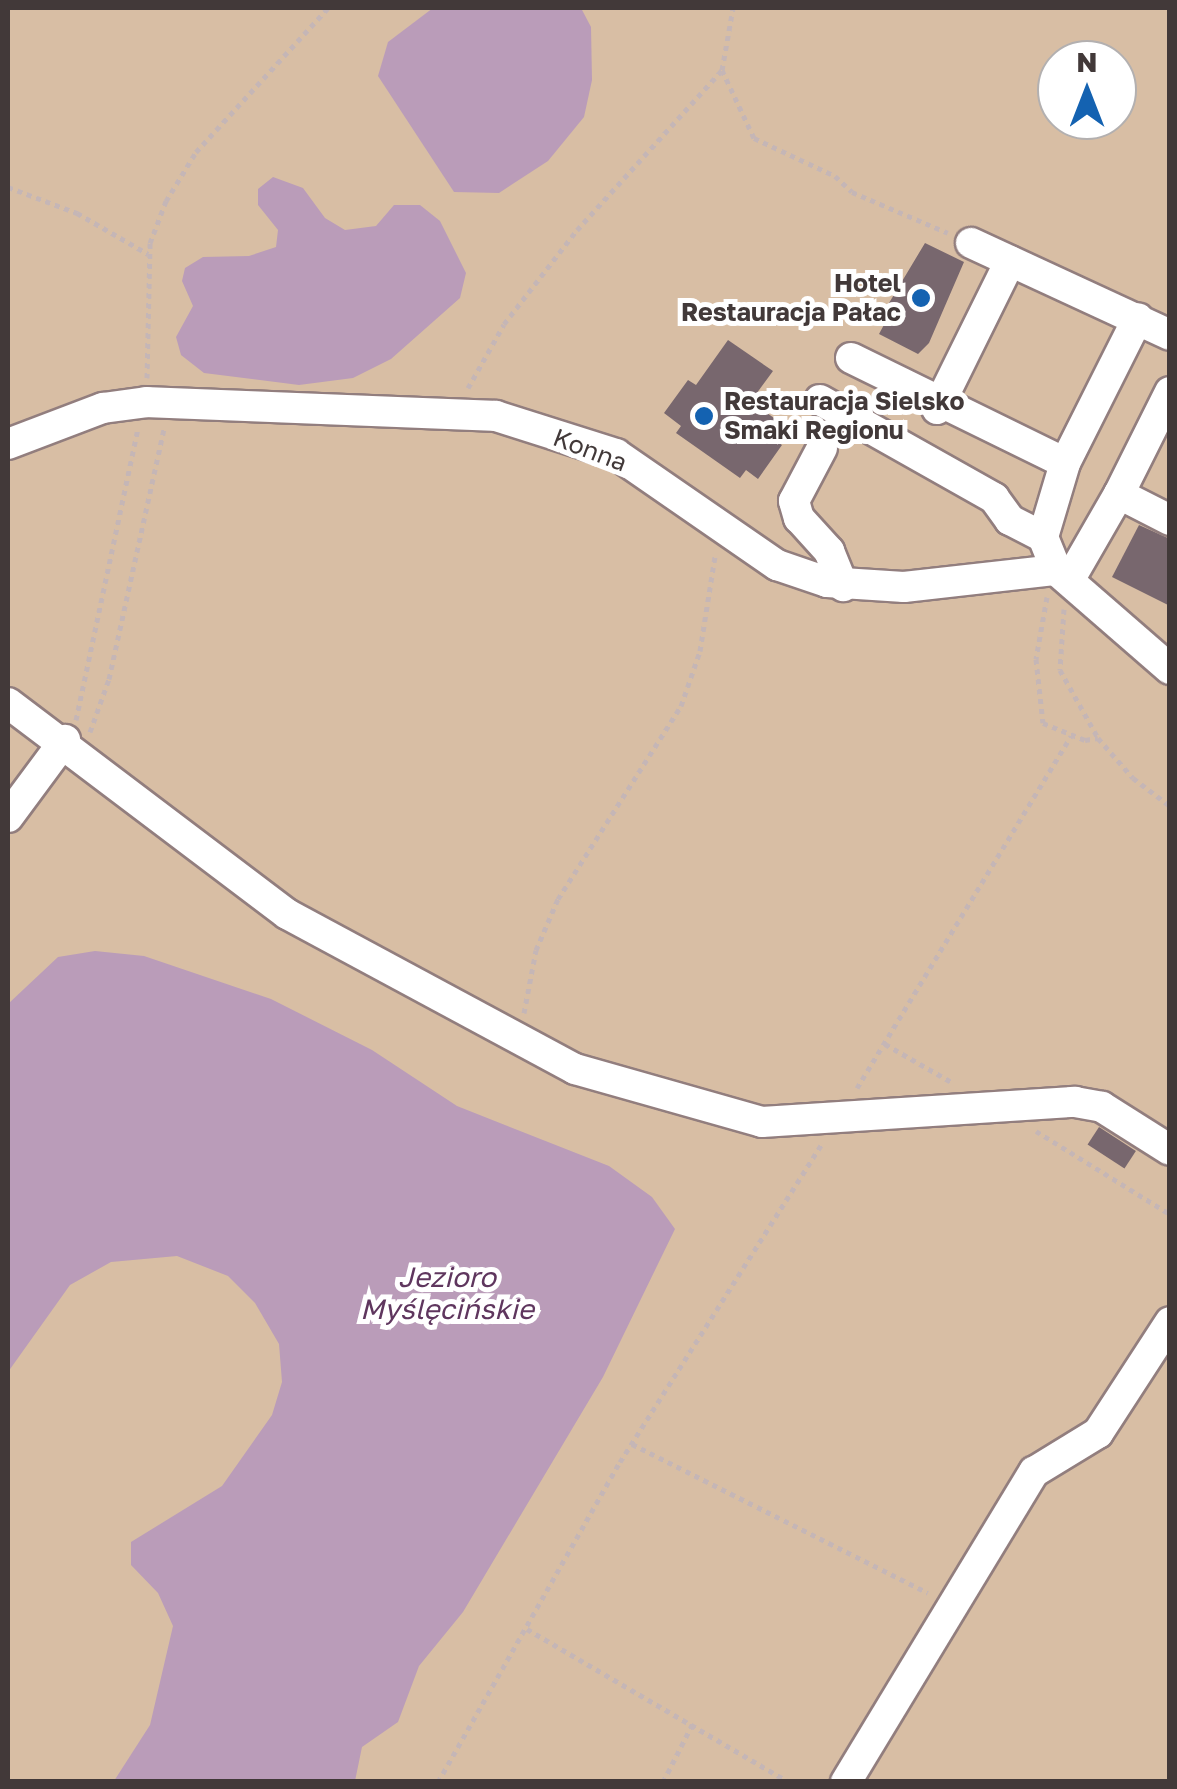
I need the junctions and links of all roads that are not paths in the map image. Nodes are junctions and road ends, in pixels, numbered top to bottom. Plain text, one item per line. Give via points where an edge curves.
1 (971, 243) road end
2 (1010, 261) junction
3 (1138, 318) junction
4 (1170, 335) edge
5 (852, 358) dead end
6 (1170, 392) edge
7 (820, 400) dead end
8 (938, 405) junction
9 (8, 444) edge
10 (822, 448) dead end
11 (1065, 463) junction
12 (1119, 494) junction
13 (1170, 520) edge
14 (1043, 537) junction
15 (1064, 574) junction
16 (842, 586) junction
17 (1170, 668) edge
18 (8, 703) edge
19 (72, 746) junction
20 (8, 817) edge
21 (1170, 1150) edge
22 (1170, 1322) edge
23 (846, 1782) edge

1 - 2 street
2 - 3 street
2 - 8 street
3 - 4 street
3 - 11 street
5 - 8 street
6 - 12 street
7 - 14 street via 994,498 1010,520
8 - 11 street
9 - 16 street, Konna via 103,408 146,405 496,416 616,454 777,565
10 - 16 street via 794,501
11 - 14 street
12 - 13 street
12 - 15 street
14 - 15 street
15 - 16 street, Konna
15 - 17 street via 1139,648
18 - 19 street
19 - 20 street
19 - 21 street via 287,914 575,1070 742,1118 836,1121 1075,1102 1102,1108
22 - 23 street via 1098,1433 1034,1472

